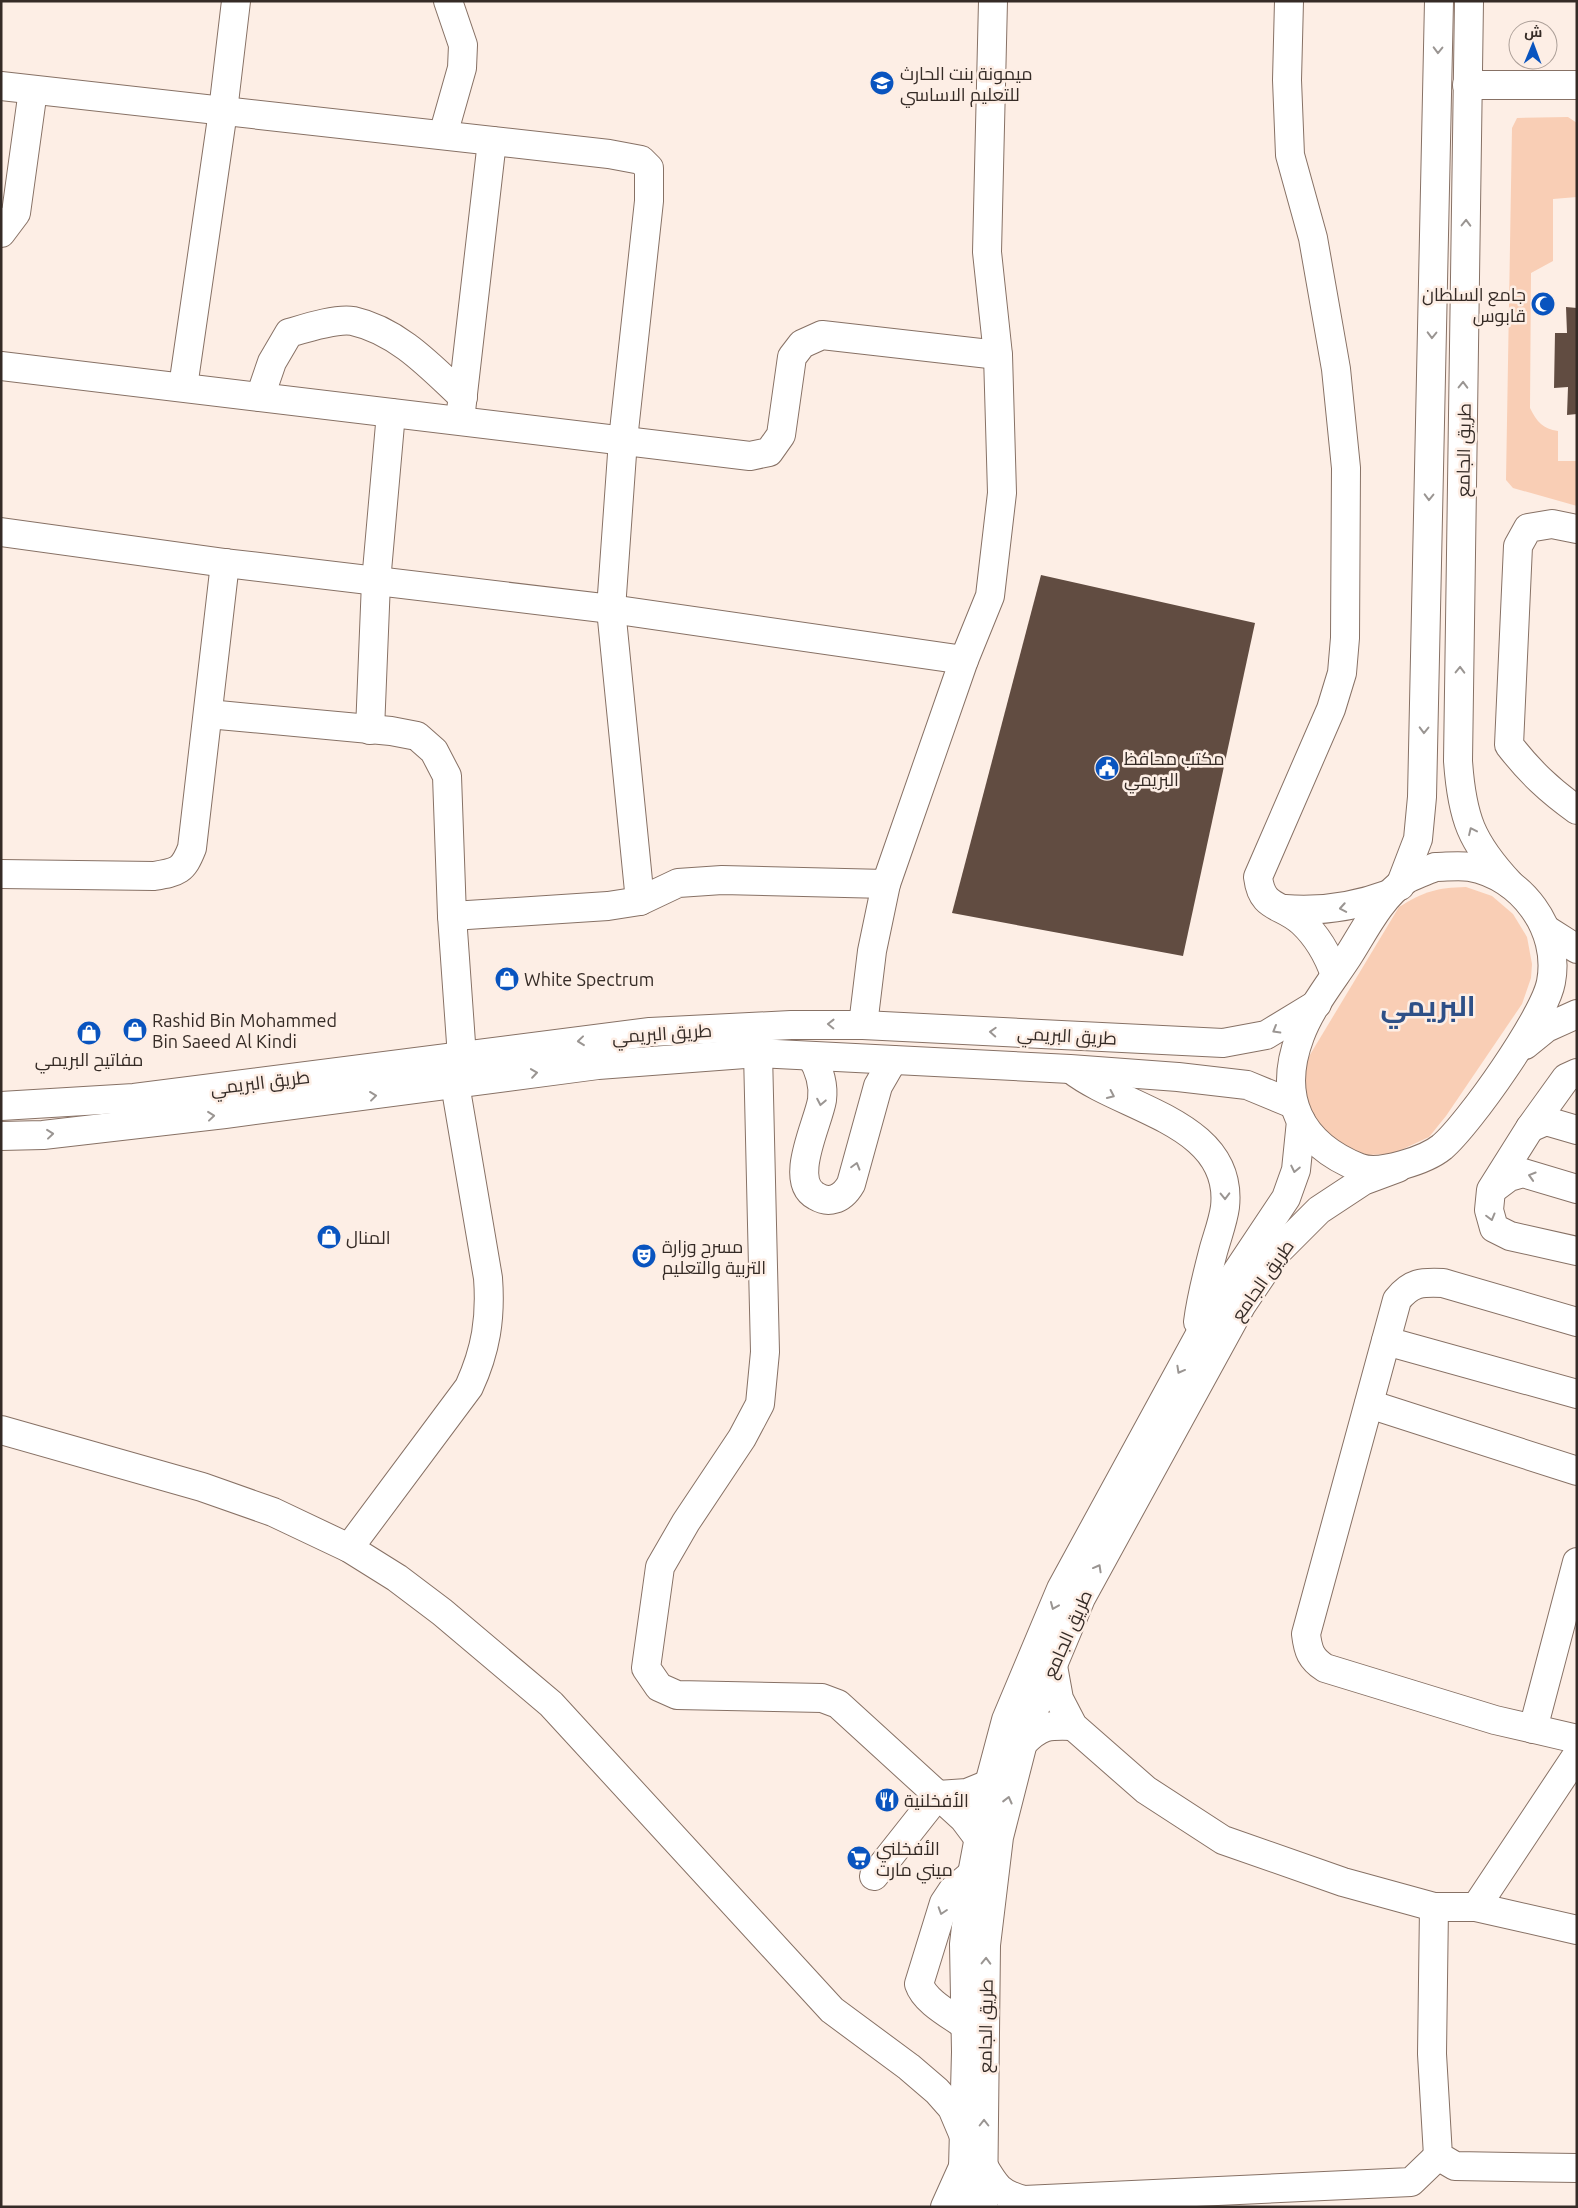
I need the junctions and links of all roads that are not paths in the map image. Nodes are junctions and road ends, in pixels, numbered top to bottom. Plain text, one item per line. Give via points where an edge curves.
1 (236, 1) edge
2 (448, 1) edge
3 (993, 1) edge
4 (1289, 1) edge
5 (1439, 1) edge
6 (1469, 1) edge
7 (1468, 85) junction
8 (1577, 85) edge
9 (1, 86) edge
10 (33, 90) junction
11 (223, 111) junction
12 (443, 135) junction
13 (492, 141) junction
14 (1, 233) edge
15 (998, 355) junction
16 (1, 366) edge
17 (184, 387) junction
18 (260, 397) junction
19 (462, 408) junction
20 (391, 413) junction
21 (623, 440) junction
22 (1577, 529) edge
23 (1, 532) edge
24 (225, 563) junction
25 (376, 582) junction
26 (611, 609) junction
27 (964, 660) junction
28 (208, 714) junction
29 (370, 730) junction
30 (1577, 810) edge
31 (1, 874) edge
32 (886, 884) junction
33 (1510, 884) junction
34 (1395, 890) junction
35 (640, 901) junction
36 (1285, 909) junction
37 (452, 916) junction
38 (1546, 930) junction
39 (1577, 949) edge
40 (1335, 975) junction
41 (1317, 1004) junction
42 (1577, 1014) edge
43 (863, 1025) junction
44 (758, 1053) junction
45 (811, 1056) junction
46 (462, 1057) junction
47 (1510, 1057) junction
48 (893, 1060) junction
49 (1070, 1069) junction
50 (1577, 1073) edge
51 (455, 1084) junction
52 (1, 1106) edge
53 (1297, 1112) junction
54 (1530, 1128) junction
55 (1577, 1130) edge
56 (1, 1136) edge
57 (1398, 1168) junction
58 (1577, 1189) edge
59 (1491, 1190) junction
60 (1577, 1251) edge
61 (1577, 1322) edge
62 (1197, 1339) junction
63 (1386, 1341) junction
64 (1577, 1394) edge
65 (1369, 1404) junction
66 (1, 1430) edge
67 (1577, 1471) edge
68 (349, 1548) junction
69 (1577, 1562) edge
70 (1053, 1666) junction
71 (1073, 1726) junction
72 (1533, 1729) junction
73 (1577, 1739) edge
74 (1023, 1743) junction
75 (1577, 1755) edge
76 (988, 1784) junction
77 (938, 1795) junction
78 (979, 1839) junction
79 (972, 1874) junction
80 (874, 1876) dead end
81 (1476, 1907) junction
82 (1434, 1908) junction
83 (1577, 1930) edge
84 (966, 2039) junction
85 (909, 2067) junction
86 (963, 2134) junction
87 (1438, 2156) junction
88 (973, 2166) junction
89 (1577, 2168) edge
90 (1192, 2190) junction
91 (1020, 2204) edge
92 (945, 2207) edge
93 (962, 2207) edge
94 (983, 2207) edge
95 (1216, 2207) edge

1 - 11 street
2 - 12 street via 463,45 462,68
3 - 15 street via 987,252
4 - 36 street via 1287,80 1290,155 1313,238 1336,369 1346,468 1342,673 1331,709 1258,877 1260,892 1268,902
5 -> 34 street, طريق الجامع via 1422,797 1418,839
6 - 7 street, طريق الجامع
7 - 8 street
33 -> 7 street, طريق الجامع via 1487,860 1469,829 1461,797 1458,761
9 - 10 street
10 - 11 street
10 - 14 street via 16,213
11 - 12 street
11 - 17 street
12 - 13 street
13 - 19 street
13 - 21 street via 609,154 641,160 649,168 649,201
15 - 21 street via 822,335 802,344 792,357 781,435 769,452 750,456
15 - 27 street via 1002,493 990,596
16 - 17 street
17 - 18 street
18 - 19 street via 272,362 289,333 352,321 387,334 422,360
18 - 20 street
19 - 20 street
19 - 21 street
20 - 25 street
21 - 26 street
22 - 30 street via 1552,524 1528,528 1518,546 1509,745 1548,789
23 - 24 street
24 - 25 street
24 - 28 street
25 - 26 street
25 - 29 street
26 - 27 street
26 - 35 street
27 - 32 street
28 - 29 street
28 - 31 street via 192,848 186,865 172,873 154,876
29 - 37 street via 417,736 434,751 447,776
32 - 35 street via 687,882
32 - 43 street via 872,951
33 - 34 street via 1469,867 1435,867 1408,879
33 - 38 street via 1529,900
34 -> 36 street via 1364,904 1338,909
34 - 40 street, طريق الجامع
35 - 37 street
36 - 40 street via 1316,937 1328,955
37 - 46 street
38 - 39 street
38 - 47 street, طريق الجامع via 1553,963 1551,982 1540,1013
40 - 41 street, طريق الجامع
41 -> 43 street, طريق البريمي via 1266,1035 1223,1043
41 - 53 street, طريق الجامع via 1300,1036 1292,1075
42 - 47 street via 1546,1028
43 -> 46 street, طريق البريمي via 806,1024 650,1032
44 - 45 street, طريق البريمي
51 -> 44 street, طريق البريمي via 598,1065
44 - 77 street via 766,1352 760,1404 660,1567 646,1668 659,1687 677,1695 822,1698 838,1704
45 - 48 street, طريق البريمي
45 -> 48 street via 820,1077 822,1099 803,1176 808,1190 827,1200 842,1196 851,1184 878,1086
46 - 52 street, طريق البريمي via 134,1098
47 - 57 street, طريق الجامع via 1463,1124 1440,1148
48 - 49 street, طريق البريمي
49 - 53 street, طريق البريمي via 1247,1085
49 -> 62 street via 1103,1091 1188,1132 1205,1146 1215,1160 1222,1175 1225,1208 1204,1283
50 - 54 street via 1566,1078
56 -> 51 street, طريق البريمي via 225,1114
51 - 68 street via 488,1278 488,1334 469,1387
53 - 57 street via 1309,1136 1334,1155 1362,1169
53 -> 62 street, طريق الجامع via 1296,1170 1286,1198 1222,1294
54 - 55 street via 1546,1121
54 - 59 street
70 -> 57 street, طريق الجامع via 1095,1572 1241,1306 1278,1251 1318,1210 1343,1192
58 -> 59 street via 1523,1173 1509,1177
59 -> 60 street via 1489,1210 1494,1228 1510,1236
61 - 63 street via 1443,1283 1424,1282 1406,1288 1397,1300
62 -> 76 street, طريق الجامع via 1061,1589 1006,1720
63 - 64 street
63 - 65 street
65 - 67 street
65 - 72 street via 1306,1634 1314,1661 1325,1668
66 - 68 street via 202,1487 273,1512
68 - 85 street via 442,1612 551,1704 832,2010
69 - 72 street
70 - 71 street via 1059,1699
70 - 74 street, طريق الجامع
71 - 74 street via 1050,1725 1036,1730
71 - 82 street via 1146,1790 1223,1840 1342,1882
72 - 73 street
88 -> 74 street, طريق الجامع via 986,1946 999,1837
75 - 81 street
76 - 77 street via 967,1793
76 - 78 street, طريق الجامع
77 - 78 street via 964,1819
77 - 80 street
78 - 79 street, طريق الجامع
79 - 84 street, طريق الجامع via 964,1944
79 -> 84 street via 952,1891 944,1903 919,1984
81 - 82 street
81 - 83 street
82 - 87 street via 1432,2054
84 - 85 street via 949,2076 935,2079
84 - 86 street, طريق الجامع
85 - 86 street via 952,2108
86 - 88 street, طريق الجامع
87 - 89 street via 1455,2166
87 - 90 street via 1411,2182
88 - 91 street
88 - 92 street
88 - 93 street, طريق الجامع
88 - 94 street, طريق الجامع
90 - 91 street
90 - 95 street

